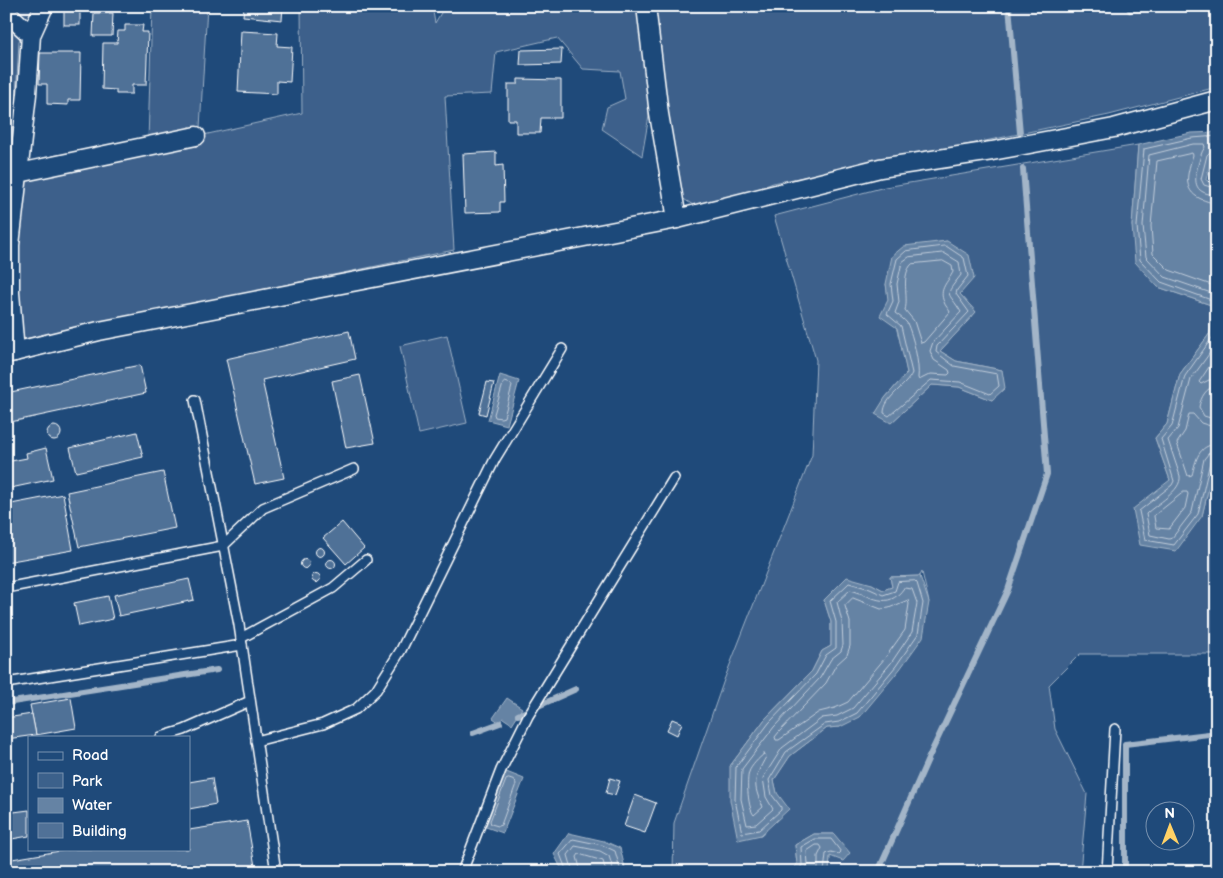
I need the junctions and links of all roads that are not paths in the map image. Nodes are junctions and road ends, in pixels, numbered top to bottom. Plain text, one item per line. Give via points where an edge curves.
1 (44, 6) edge
2 (646, 6) edge
3 (6, 12) edge
4 (31, 35) junction
5 (1217, 100) edge
6 (196, 136) dead end
7 (18, 173) junction
8 (677, 219) junction
9 (562, 348) dead end
10 (10, 353) edge
11 (195, 400) dead end
12 (354, 469) dead end
13 (674, 478) dead end
14 (224, 546) junction
15 (366, 560) dead end
16 (6, 588) edge
17 (241, 641) junction
18 (6, 683) edge
19 (250, 701) junction
20 (1115, 730) dead end
21 (164, 736) edge
22 (256, 741) junction
23 (276, 872) edge
24 (462, 872) edge
25 (1107, 872) edge

1 - 4 street
2 - 8 street via 660,123
3 - 4 street
4 - 7 street
5 - 8 street via 1114,128 880,168
6 - 7 street
7 - 10 street via 10,245
8 - 10 street via 99,331
9 - 22 lane via 495,459 401,650 376,690 356,709 323,724
11 - 14 lane
12 - 14 lane via 263,508
13 - 24 lane via 528,716 501,770
14 - 16 lane
14 - 17 lane
15 - 17 lane via 333,588
17 - 18 lane
17 - 19 lane
19 - 21 lane
19 - 22 lane
20 - 25 lane
22 - 23 lane

